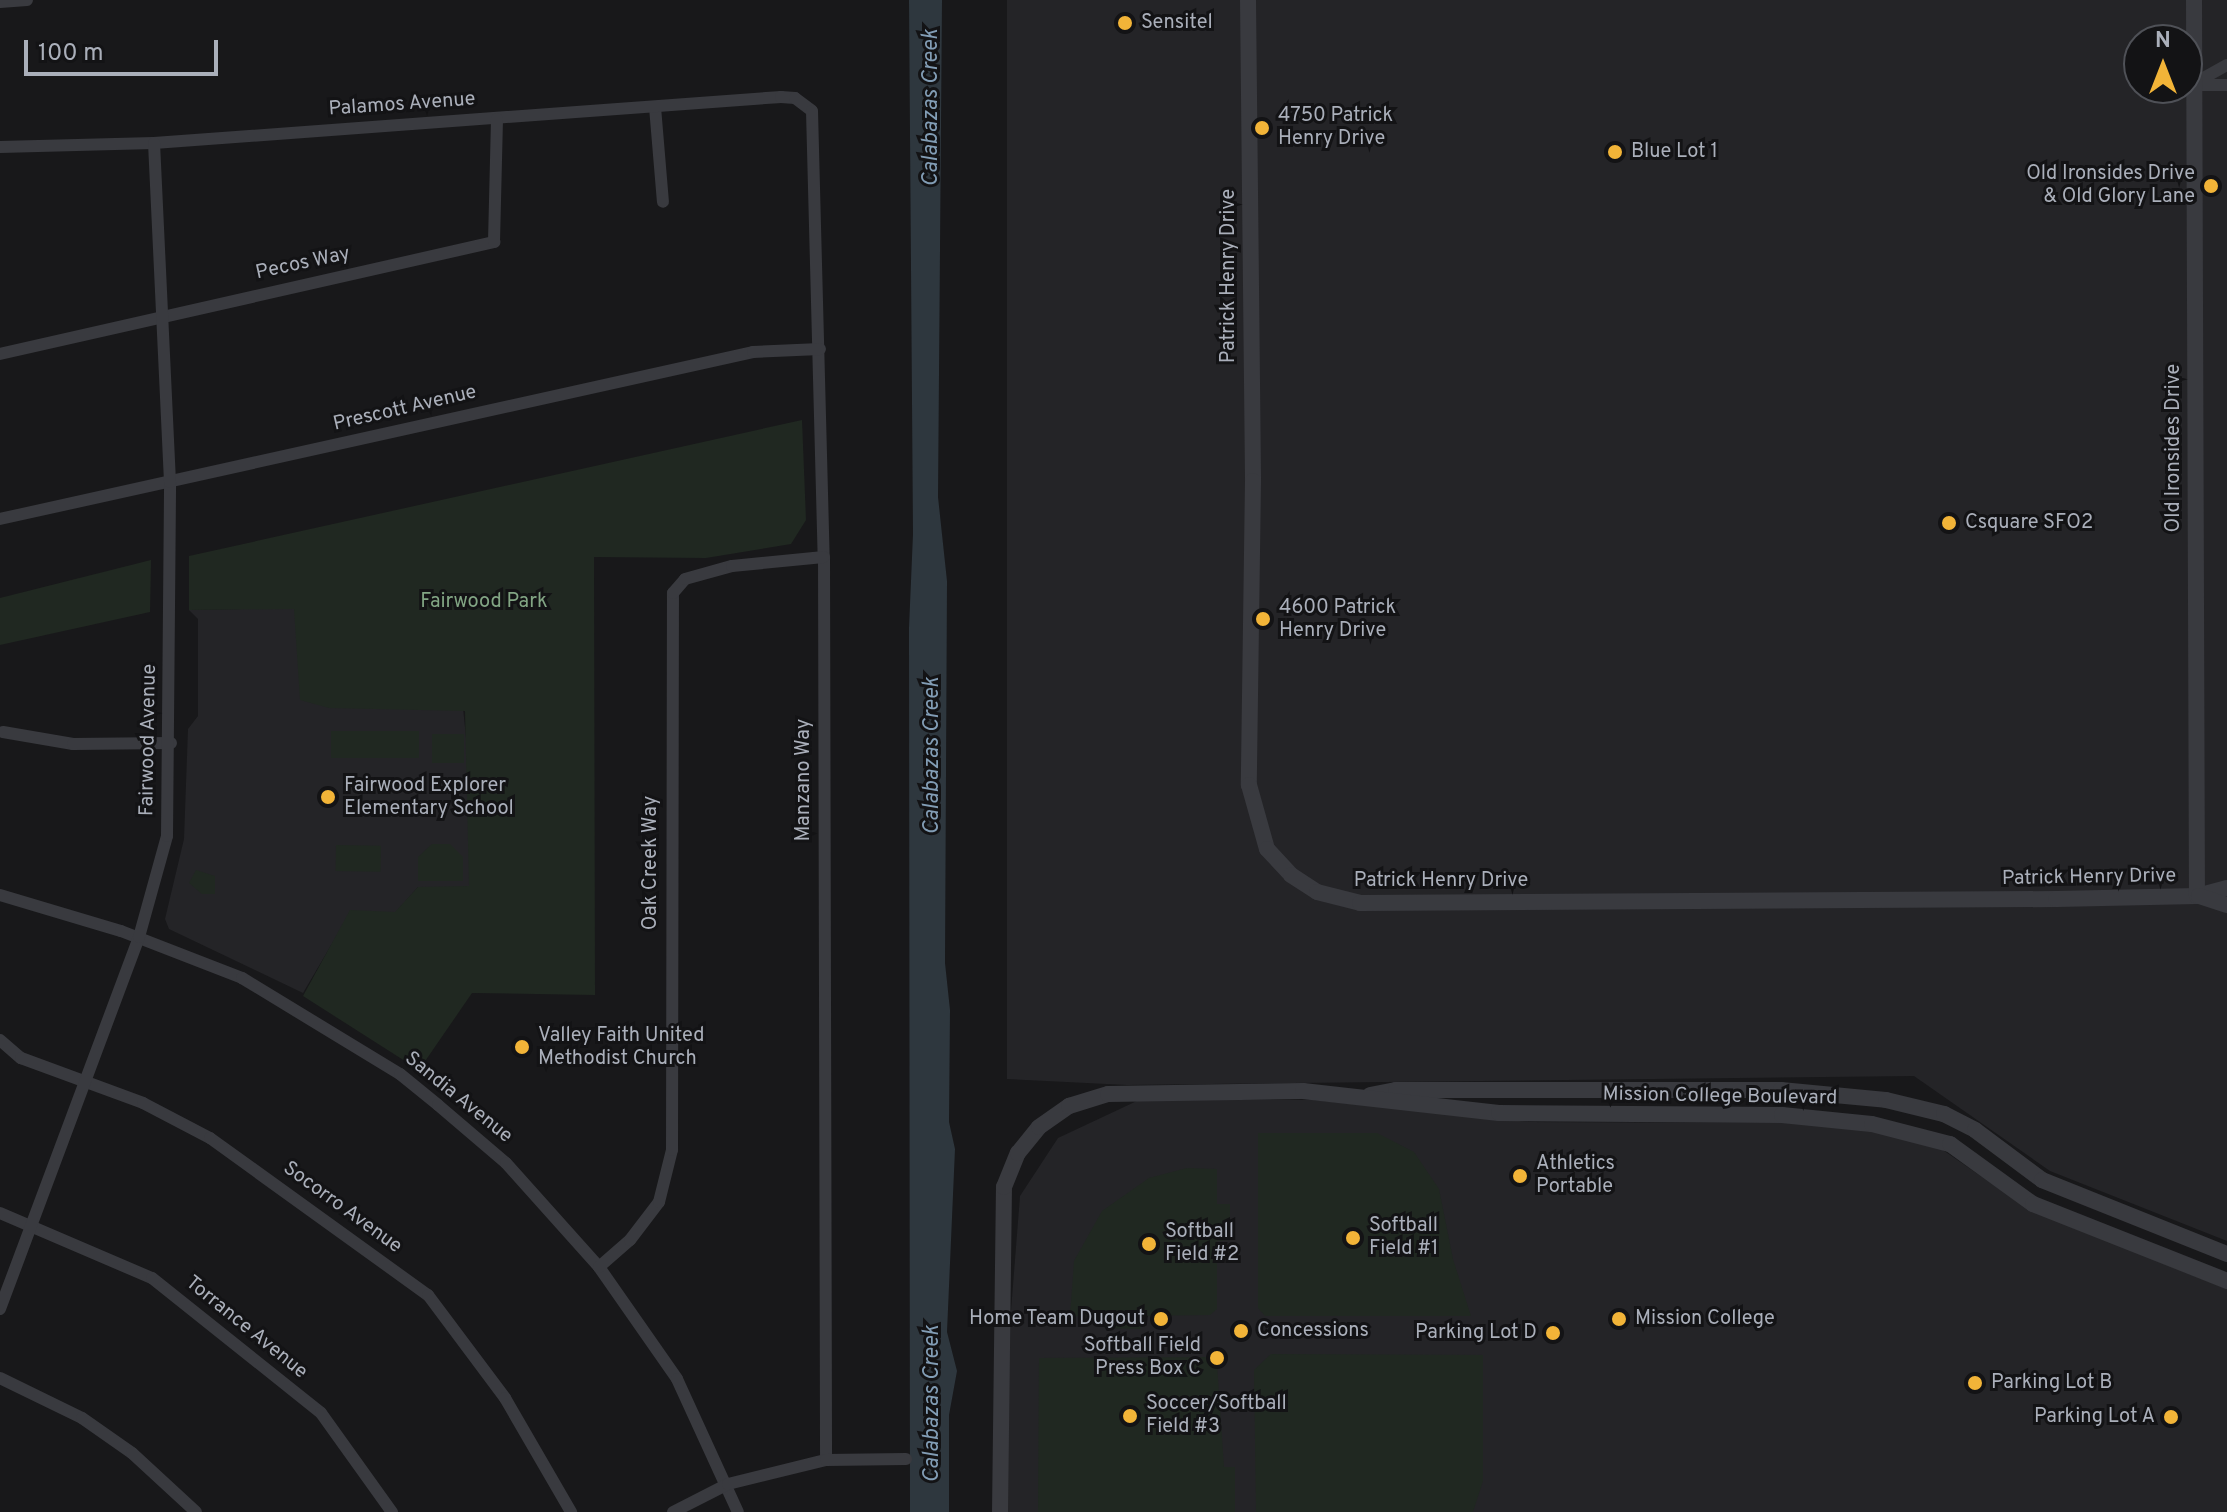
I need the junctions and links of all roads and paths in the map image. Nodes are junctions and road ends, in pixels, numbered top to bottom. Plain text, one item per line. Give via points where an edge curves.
1 (27, 0) edge
2 (1248, 0) edge
3 (2194, 0) edge
4 (0, 2) edge
5 (2193, 24) edge
6 (2227, 65) edge
7 (2203, 78) edge
8 (2203, 85) edge
9 (2227, 85) edge
10 (805, 104) joint
11 (2191, 104) edge
12 (655, 107) junction
13 (497, 119) junction
14 (154, 143) junction
15 (0, 147) edge
16 (663, 202) dead end
17 (165, 315) junction
18 (820, 349) junction
19 (0, 354) edge
20 (170, 482) junction
21 (0, 519) edge
22 (824, 557) junction
23 (3, 732) dead end
24 (171, 743) junction
25 (2227, 888) edge
26 (0, 895) edge
27 (2197, 896) junction
28 (2227, 905) edge
29 (139, 937) junction
30 (0, 1040) edge
31 (85, 1081) junction
32 (1369, 1096) junction
33 (0, 1213) edge
34 (34, 1226) junction
35 (2227, 1254) edge
36 (599, 1267) junction
37 (2227, 1281) edge
38 (0, 1309) edge
39 (0, 1378) edge
40 (906, 1459) dead end
41 (826, 1460) junction
42 (728, 1484) junction
43 (196, 1512) edge
44 (392, 1512) edge
45 (571, 1512) edge
46 (673, 1512) edge
47 (738, 1512) edge
48 (1000, 1512) edge

1 - 4 street
2 - 27 street, Patrick Henry Drive via 1253,481 1249,785 1267,849 1291,875 1317,892 1360,903
3 - 5 street, Old Ironsides Drive
6 - 7 street
8 - 9 street
10 - 12 street, Palamos Avenue via 781,97
10 - 18 street, Manzano Way via 816,121
11 - 27 street, Old Ironsides Drive
12 - 13 street, Palamos Avenue
12 - 16 street
13 - 14 street, Palamos Avenue
13 - 17 street, Pecos Way via 494,242
14 - 15 street, Palamos Avenue
14 - 17 street, Fairwood Avenue
17 - 19 street, Pecos Way
17 - 20 street, Fairwood Avenue
18 - 20 street, Prescott Avenue via 753,352
18 - 22 street, Manzano Way via 817,439
20 - 21 street, Prescott Avenue
20 - 24 street, Fairwood Avenue
22 - 36 street, Oak Creek Way via 732,566 685,579 673,593 672,1150 659,1202 630,1240
22 - 41 street, Manzano Way
23 - 24 street via 73,744
24 - 29 street, Fairwood Avenue via 166,845
25 - 27 street, Patrick Henry Drive
26 - 29 street, Sandia Avenue
27 - 28 street, Patrick Henry Drive
29 - 31 street, Fairwood Avenue
29 - 36 street, Sandia Avenue via 242,978 400,1074 506,1163
30 - 31 street, Socorro Avenue via 21,1058
31 - 34 street, Fairwood Avenue
31 - 45 street, Socorro Avenue via 210,1138 428,1295 505,1398
32 - 35 street, Mission College Boulevard via 1396,1090 1781,1090 1886,1100 1944,1114 1975,1130 2042,1180
32 - 37 street, Mission College Boulevard via 1395,1105 1499,1113 1782,1115 1902,1130 1950,1144 2045,1209
32 - 48 street, Mission College Boulevard via 1303,1091 1108,1094 1069,1106 1027,1140 1006,1180 1000,1216
33 - 34 street, Torrance Avenue
34 - 38 street, Fairwood Avenue
34 - 44 street, Torrance Avenue via 152,1278 321,1413
36 - 42 street, Sandia Avenue via 677,1379
39 - 43 street via 82,1418 132,1453
40 - 41 street
41 - 42 street
42 - 46 street
42 - 47 street, Sandia Avenue

